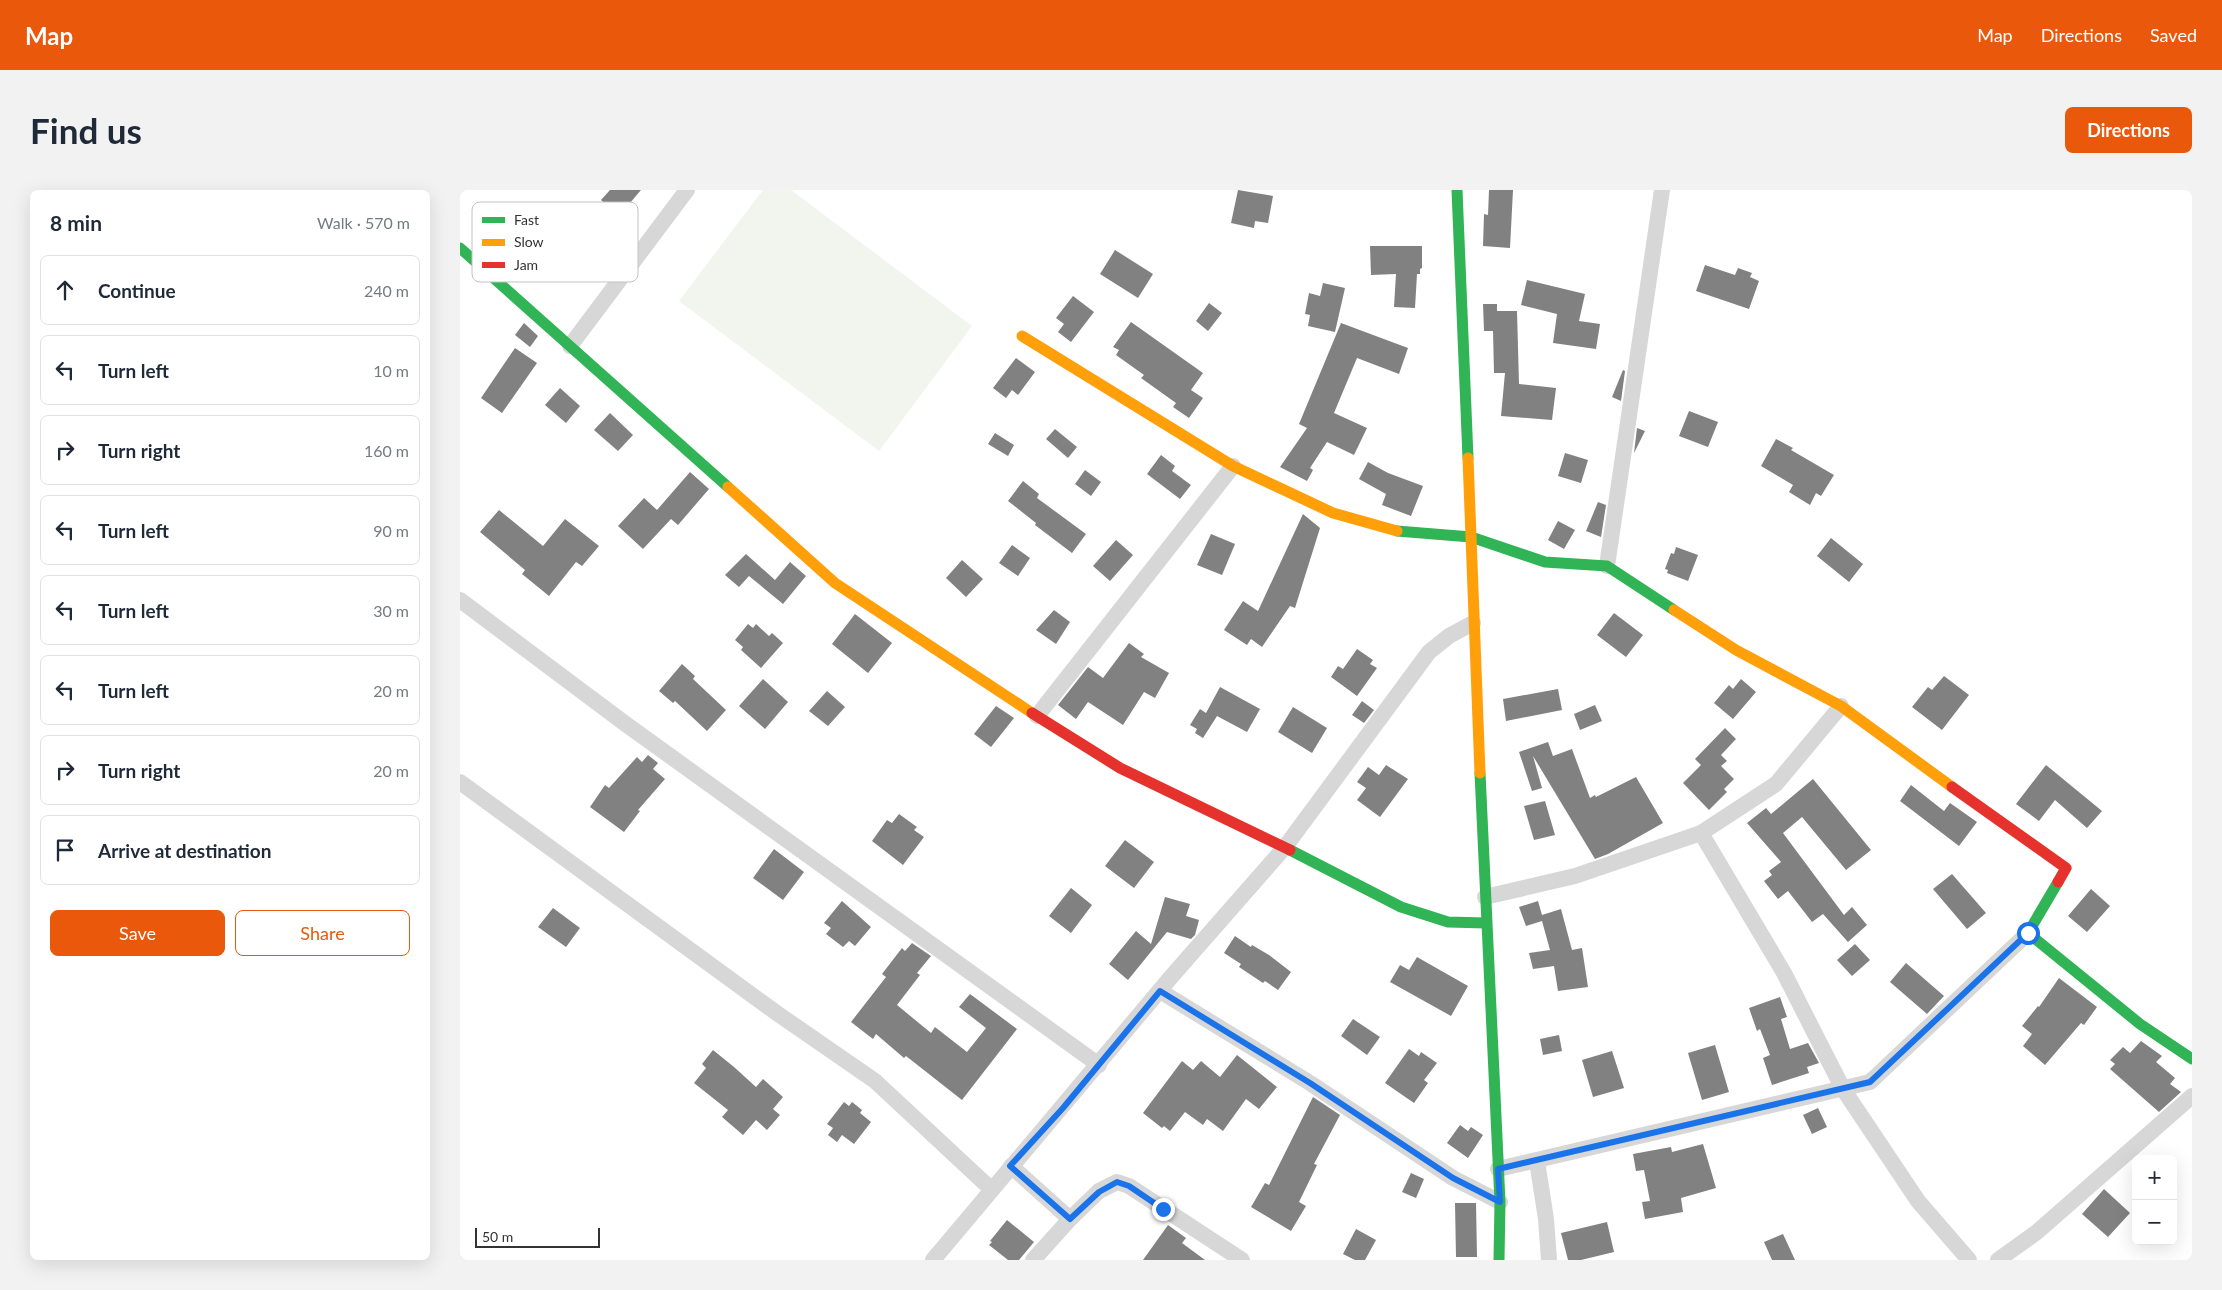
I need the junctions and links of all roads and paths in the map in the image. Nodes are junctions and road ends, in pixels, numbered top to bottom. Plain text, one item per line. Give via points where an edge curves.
1 (687, 190) edge
2 (1456, 190) edge
3 (1662, 190) edge
4 (460, 248) edge
5 (638, 255) edge
6 (472, 259) edge
7 (498, 282) edge
8 (618, 282) edge
9 (1022, 336) dead end
10 (570, 346) junction
11 (1233, 466) junction
12 (1471, 537) junction
13 (1607, 566) junction
14 (460, 600) edge
15 (1473, 623) junction
16 (1841, 706) junction
17 (1036, 716) junction
18 (460, 782) edge
19 (1701, 834) junction
20 (1285, 847) junction
21 (1485, 897) junction
22 (1486, 923) junction
23 (2028, 933) junction
24 (1160, 991) junction
25 (2192, 1059) edge
26 (1098, 1065) junction
27 (1844, 1089) junction
28 (2192, 1096) edge
29 (1536, 1161) junction
30 (1010, 1166) junction
31 (1498, 1169) junction
32 (991, 1189) junction
33 (1500, 1202) junction
34 (1070, 1219) junction
35 (1222, 1256) edge
36 (933, 1260) edge
37 (1033, 1260) edge
38 (1242, 1260) edge
39 (1499, 1260) edge
40 (1549, 1260) edge
41 (1969, 1260) edge
42 (1998, 1260) edge

1 - 5 street
2 - 12 street
3 - 13 street
4 - 6 street
7 - 10 street
8 - 10 street
9 - 11 street
10 - 17 street via 835,583
11 - 12 street via 1333,513 1390,530
11 - 17 street
12 - 13 street via 1545,562
12 - 15 street
13 - 16 street via 1736,650
14 - 26 street via 635,731
15 - 20 street via 1449,636 1430,652
15 - 21 street
16 - 19 street via 1776,784
16 - 23 street via 2066,868
17 - 20 street via 1120,768
18 - 32 street via 875,1081
19 - 21 street via 1575,876
19 - 27 street via 1784,973
20 - 22 street via 1401,907 1448,922
20 - 24 street
21 - 22 street
22 - 31 street
23 - 25 street via 2140,1024
23 - 27 street via 1870,1082
24 - 26 street
24 - 33 street via 1310,1083 1453,1178
26 - 30 street
27 - 29 street
27 - 41 street via 1918,1202
28 - 42 street via 2037,1232
29 - 31 street
29 - 40 street
30 - 32 street
30 - 34 street
31 - 33 street
32 - 36 street
33 - 39 street
34 - 35 street via 1099,1192 1117,1182 1129,1186
34 - 37 street
35 - 38 street

